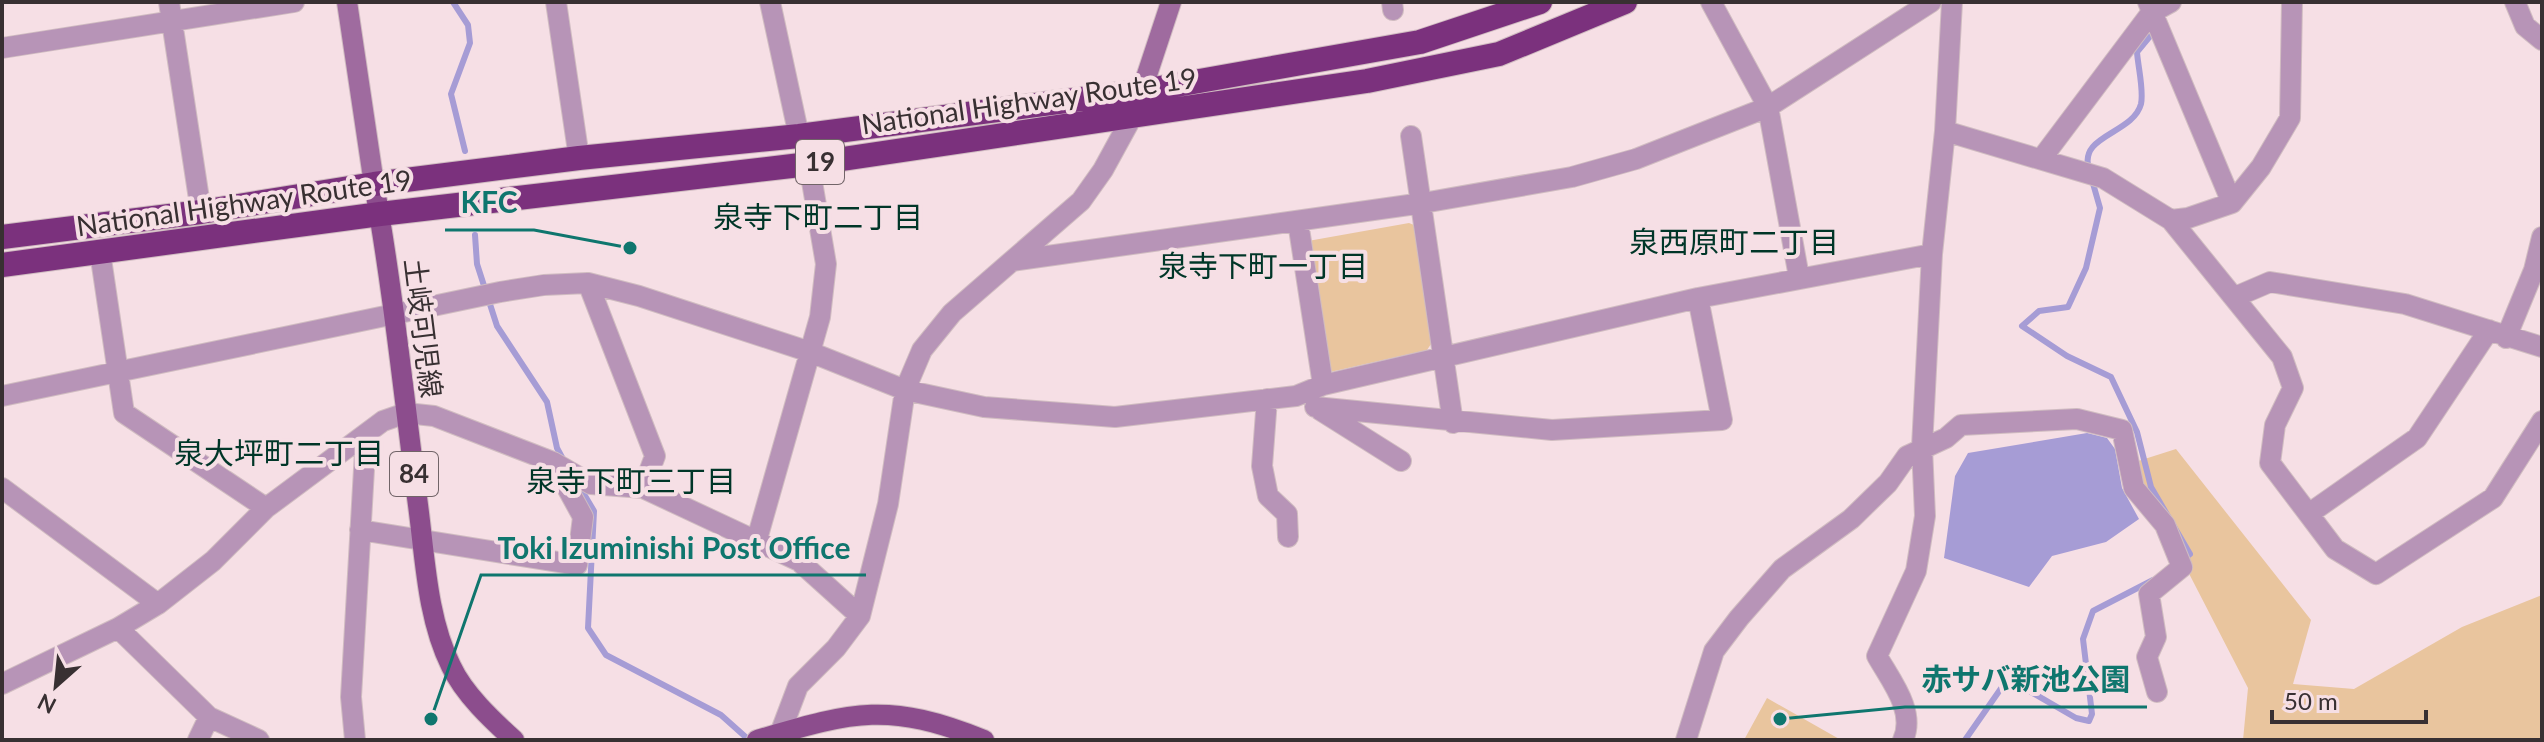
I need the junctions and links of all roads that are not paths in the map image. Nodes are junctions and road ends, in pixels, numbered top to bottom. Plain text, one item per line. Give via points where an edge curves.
1 (294, 2) edge
2 (347, 2) edge
3 (556, 2) edge
4 (770, 2) edge
5 (1171, 2) edge
6 (1540, 2) edge
7 (1625, 2) edge
8 (1711, 2) edge
9 (1931, 2) edge
10 (1952, 2) edge
11 (2171, 2) edge
12 (2292, 2) edge
13 (2515, 2) edge
14 (2150, 7) edge
15 (170, 11) edge
16 (2542, 40) edge
17 (2, 48) edge
18 (1143, 91) junction
19 (1768, 107) junction
20 (1132, 117) junction
21 (1945, 131) junction
22 (799, 136) junction
23 (1411, 136) dead end
24 (579, 158) junction
25 (2042, 158) junction
26 (809, 164) junction
27 (374, 184) junction
28 (1423, 203) junction
29 (2232, 203) junction
30 (201, 212) junction
31 (380, 214) junction
32 (2171, 220) junction
33 (1298, 222) junction
34 (2, 237) edge
35 (2542, 237) edge
36 (100, 252) junction
37 (1932, 254) junction
38 (1012, 261) junction
39 (2, 265) edge
40 (1799, 277) junction
41 (588, 283) junction
42 (2235, 297) junction
43 (1698, 298) junction
44 (396, 314) junction
45 (2497, 334) junction
46 (2542, 347) edge
47 (810, 352) junction
48 (1443, 356) junction
49 (117, 371) junction
50 (1323, 385) junction
51 (905, 390) junction
52 (2, 396) edge
53 (1296, 396) junction
54 (1267, 399) junction
55 (1315, 407) junction
56 (406, 413) junction
57 (2542, 421) edge
58 (1453, 423) junction
59 (366, 434) junction
60 (1922, 447) junction
61 (1401, 461) dead end
62 (553, 462) junction
63 (2, 488) edge
64 (643, 488) junction
65 (266, 508) junction
66 (2310, 513) junction
67 (360, 530) junction
68 (1288, 537) dead end
69 (757, 539) junction
70 (423, 541) junction
71 (158, 604) junction
72 (860, 616) junction
73 (118, 628) junction
74 (2, 684) edge
75 (2157, 692) dead end
76 (209, 717) junction
77 (767, 736) edge
78 (198, 740) edge
79 (259, 740) edge
80 (355, 740) edge
81 (514, 740) edge
82 (984, 740) edge
83 (1686, 740) edge
84 (1903, 740) edge

1 - 15 street
2 - 27 street
3 - 24 street
4 - 22 street
5 - 18 street
6 - 18 highway, National Highway Route 19 / 19 via 1420,42
7 - 20 highway, National Highway Route 19 / 19 via 1499,54 1407,74
8 - 19 street
9 - 19 street
10 - 21 street
11 - 14 street
12 - 29 street via 2290,118
13 - 16 street via 2525,26
14 - 25 street
14 - 29 street
15 - 17 street
15 - 30 street
18 - 20 street
18 - 22 highway, National Highway Route 19 / 19
19 - 28 street via 1636,159 1572,177
19 - 40 street
20 - 26 highway, National Highway Route 19 / 19
20 - 38 street via 1081,201
21 - 25 street
21 - 37 street
22 - 24 highway, National Highway Route 19 / 19
23 - 28 street
24 - 27 highway, National Highway Route 19 / 19
25 - 32 street via 2103,178
26 - 31 highway, National Highway Route 19 / 19
26 - 47 street via 826,264
27 - 30 highway, National Highway Route 19 / 19
27 - 31 main road, 土岐可児線 / 84
28 - 33 street
28 - 48 street
29 - 32 street
30 - 34 highway, National Highway Route 19 / 19
31 - 36 highway, National Highway Route 19 / 19
31 - 44 main road, 土岐可児線 / 84
32 - 42 street
33 - 38 street
33 - 50 street
35 - 45 street via 2534,270
36 - 39 highway, National Highway Route 19 / 19
36 - 49 street
37 - 40 street
37 - 60 street
38 - 51 street via 952,313 922,350
40 - 43 street
41 - 44 street via 500,292
41 - 47 street
41 - 64 street via 655,456
42 - 45 street via 2270,282 2405,304
42 - 66 street via 2282,357 2293,388 2275,425 2270,463
43 - 48 street
43 - 58 street via 1722,420 1552,430
44 - 49 street
44 - 56 main road, 土岐可児線 / 84
45 - 46 street
45 - 66 street via 2417,438
47 - 51 street
47 - 69 street
48 - 50 street
48 - 58 street
49 - 52 street
49 - 65 street via 124,413
50 - 53 street
51 - 54 street via 984,407 1115,417
51 - 72 street via 888,504
53 - 54 street
53 - 55 street
54 - 68 street via 1262,466 1268,496 1287,514
55 - 58 street
55 - 61 street
56 - 59 street
56 - 62 street via 434,416
56 - 70 main road, 土岐可児線 / 84
57 - 66 street via 2493,498 2376,574 2335,549
59 - 65 street
59 - 67 street
60 - 75 street via 1961,425 2077,419 2122,430 2134,488 2165,525 2180,561 2149,594 2156,637 2147,657
60 - 83 street via 1907,456 1851,519 1782,569 1739,618 1714,651
60 - 84 street via 1925,516 1916,571 1877,656 1904,706 1910,726
62 - 64 street via 591,484
62 - 70 street via 583,517 577,565
63 - 71 street
64 - 69 street
65 - 71 street via 213,561
67 - 70 street
67 - 80 street via 351,697
69 - 72 street via 799,561
70 - 81 main road, 土岐可児線 / 84 via 440,638 452,668
71 - 73 street
72 - 77 street via 798,686
73 - 74 street
73 - 76 street
76 - 78 street
76 - 79 street
77 - 82 main road via 863,713 897,713

